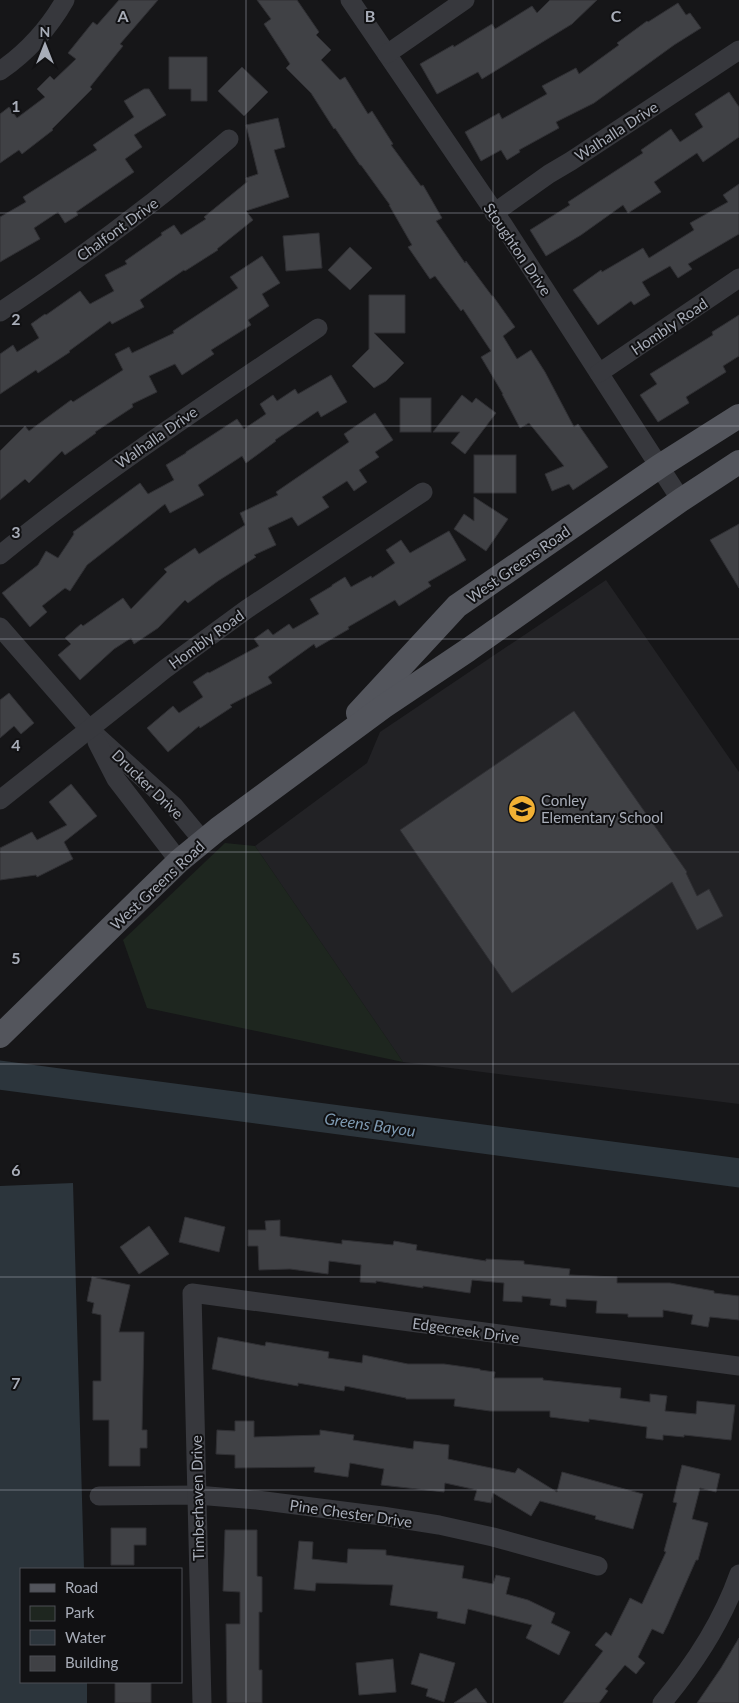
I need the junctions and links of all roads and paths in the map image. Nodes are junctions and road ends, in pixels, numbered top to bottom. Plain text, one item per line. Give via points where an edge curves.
1 (65, 0) edge
2 (350, 0) edge
3 (465, 0) edge
4 (739, 50) edge
5 (387, 54) junction
6 (0, 71) edge
7 (229, 139) dead end
8 (494, 213) junction
9 (739, 278) edge
10 (0, 312) edge
11 (318, 328) dead end
12 (599, 373) junction
13 (739, 416) edge
14 (739, 462) edge
15 (660, 466) junction
16 (423, 492) dead end
17 (681, 500) junction
18 (0, 554) edge
19 (0, 627) edge
20 (90, 730) junction
21 (327, 748) junction
22 (0, 800) edge
23 (204, 841) junction
24 (179, 861) junction
25 (4, 1032) edge
26 (192, 1293) joint
27 (739, 1366) edge
28 (197, 1495) junction
29 (99, 1496) dead end
30 (598, 1566) dead end
31 (739, 1574) edge
32 (202, 1703) edge
33 (662, 1703) edge

1 - 6 street via 36,40
2 - 5 street, Stoughton Drive
3 - 5 street
4 - 8 street, Walhalla Drive
5 - 8 street, Stoughton Drive
7 - 10 street, Chalfont Drive via 133,218
8 - 12 street, Stoughton Drive
9 - 12 street, Hombly Road
11 - 18 street, Walhalla Drive via 140,448
12 - 15 street, Stoughton Drive
13 - 15 main road, West Greens Road
14 - 17 main road, West Greens Road
15 - 17 street, Stoughton Drive
15 - 21 main road, West Greens Road via 457,606
16 - 20 street, Hombly Road via 246,609
17 - 21 main road, West Greens Road
19 - 20 street, Drucker Drive
20 - 22 street, Hombly Road
20 - 23 street, Drucker Drive via 174,806
20 - 24 street, Drucker Drive via 116,779
21 - 23 main road, West Greens Road
23 - 24 main road, West Greens Road
24 - 25 main road, West Greens Road
26 - 27 street, Edgecreek Drive
26 - 28 street, Timberhaven Drive
28 - 29 street, Pine Chester Drive
28 - 30 street, Pine Chester Drive via 439,1525
28 - 32 street, Timberhaven Drive
31 - 33 street via 717,1625

